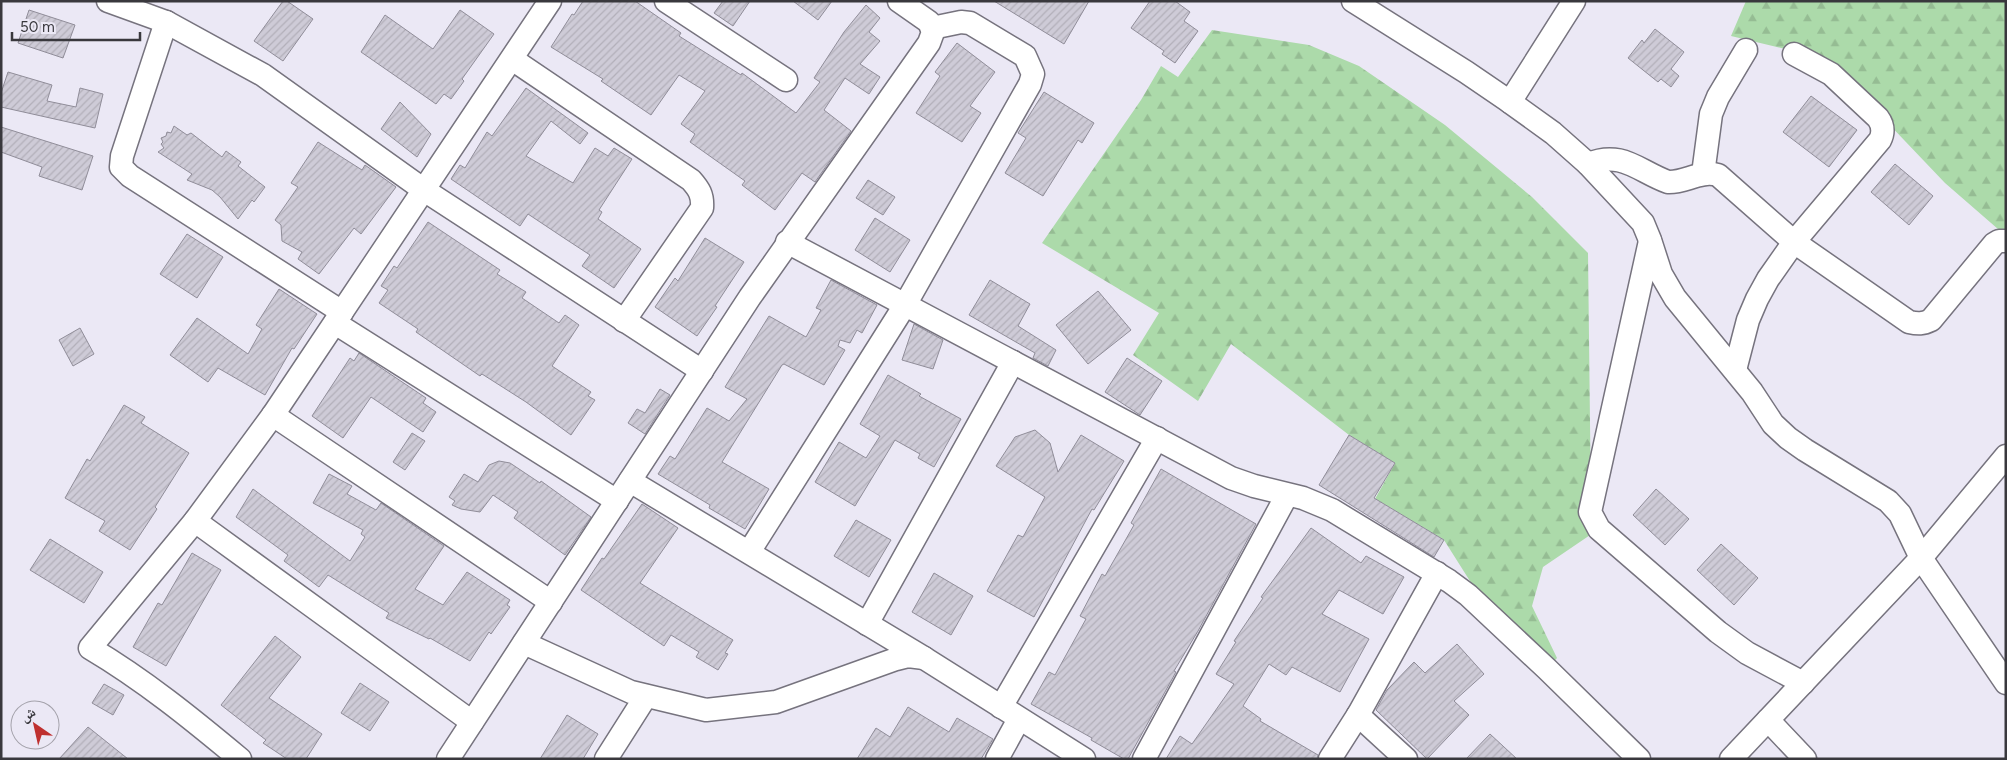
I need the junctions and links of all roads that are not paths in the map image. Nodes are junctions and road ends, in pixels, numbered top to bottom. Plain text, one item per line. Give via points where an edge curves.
1 (108, 1) edge
2 (550, 1) edge
3 (666, 1) edge
4 (899, 1) edge
5 (1353, 1) edge
6 (1574, 1) edge
7 (166, 22) junction
8 (932, 28) junction
9 (1746, 50) dead end
10 (1794, 54) dead end
11 (512, 59) junction
12 (786, 80) dead end
13 (1510, 102) junction
14 (1588, 164) junction
15 (1703, 174) junction
16 (424, 190) junction
17 (1650, 240) junction
18 (2006, 241) edge
19 (787, 242) junction
20 (1794, 242) junction
21 (905, 305) junction
22 (339, 317) junction
23 (624, 321) junction
24 (1012, 362) junction
25 (1735, 370) junction
26 (702, 371) junction
27 (273, 415) junction
28 (1157, 438) junction
29 (2006, 456) edge
30 (630, 481) junction
31 (1286, 495) junction
32 (617, 501) junction
33 (195, 521) junction
34 (749, 552) junction
35 (1921, 558) junction
36 (1438, 573) junction
37 (551, 602) junction
38 (867, 624) junction
39 (524, 642) junction
40 (924, 658) junction
41 (1803, 683) junction
42 (2006, 683) edge
43 (646, 696) junction
44 (1010, 713) junction
45 (1358, 715) junction
46 (1768, 720) junction
47 (472, 722) junction
48 (240, 759) edge
49 (448, 759) edge
50 (606, 759) edge
51 (997, 759) edge
52 (1084, 759) edge
53 (1144, 759) edge
54 (1330, 759) edge
55 (1406, 759) edge
56 (1639, 759) edge
57 (1731, 759) edge
58 (1805, 759) edge

1 - 7 street
2 - 11 street
3 - 12 street
4 - 8 street via 929,22
5 - 13 street
6 - 13 street
7 - 16 street via 263,75
7 - 22 street via 121,167
8 - 19 street via 928,43
8 - 21 street via 961,22 970,24 1025,56 1033,74
9 - 15 street via 1711,114
10 - 20 street via 1831,74 1878,118 1883,134
11 - 16 street
11 - 23 street via 691,180 700,190 702,208
13 - 14 street
14 - 15 street via 1617,159 1675,183
14 - 17 street via 1639,218
15 - 20 street via 1718,175
16 - 22 street
16 - 23 street
17 - 25 street via 1661,274 1674,298
17 - 41 street via 1590,512 1599,529 1718,632 1747,653
18 - 20 street via 1994,244 1931,320 1924,324 1909,322
19 - 21 street
19 - 26 street
20 - 25 street via 1757,298 1740,343
21 - 24 street
21 - 34 street
22 - 27 street
22 - 32 street
23 - 26 street
24 - 28 street
24 - 38 street
25 - 35 street via 1780,431 1888,501 1907,525
26 - 30 street
27 - 33 street
27 - 37 street
28 - 31 street via 1231,478
28 - 44 street
29 - 35 street
30 - 32 street
30 - 34 street
31 - 36 street via 1332,510
31 - 53 street
32 - 37 street
33 - 47 street
33 - 48 street via 90,648 127,670
34 - 38 street
35 - 41 street
35 - 42 street
36 - 45 street
36 - 56 street via 1468,595
37 - 39 street
38 - 40 street
39 - 43 street
39 - 47 street
40 - 43 street via 908,656 896,659 776,702 706,710
40 - 44 street
41 - 46 street
43 - 50 street
44 - 51 street
44 - 52 street
45 - 54 street
45 - 55 street
46 - 57 street
46 - 58 street
47 - 49 street

